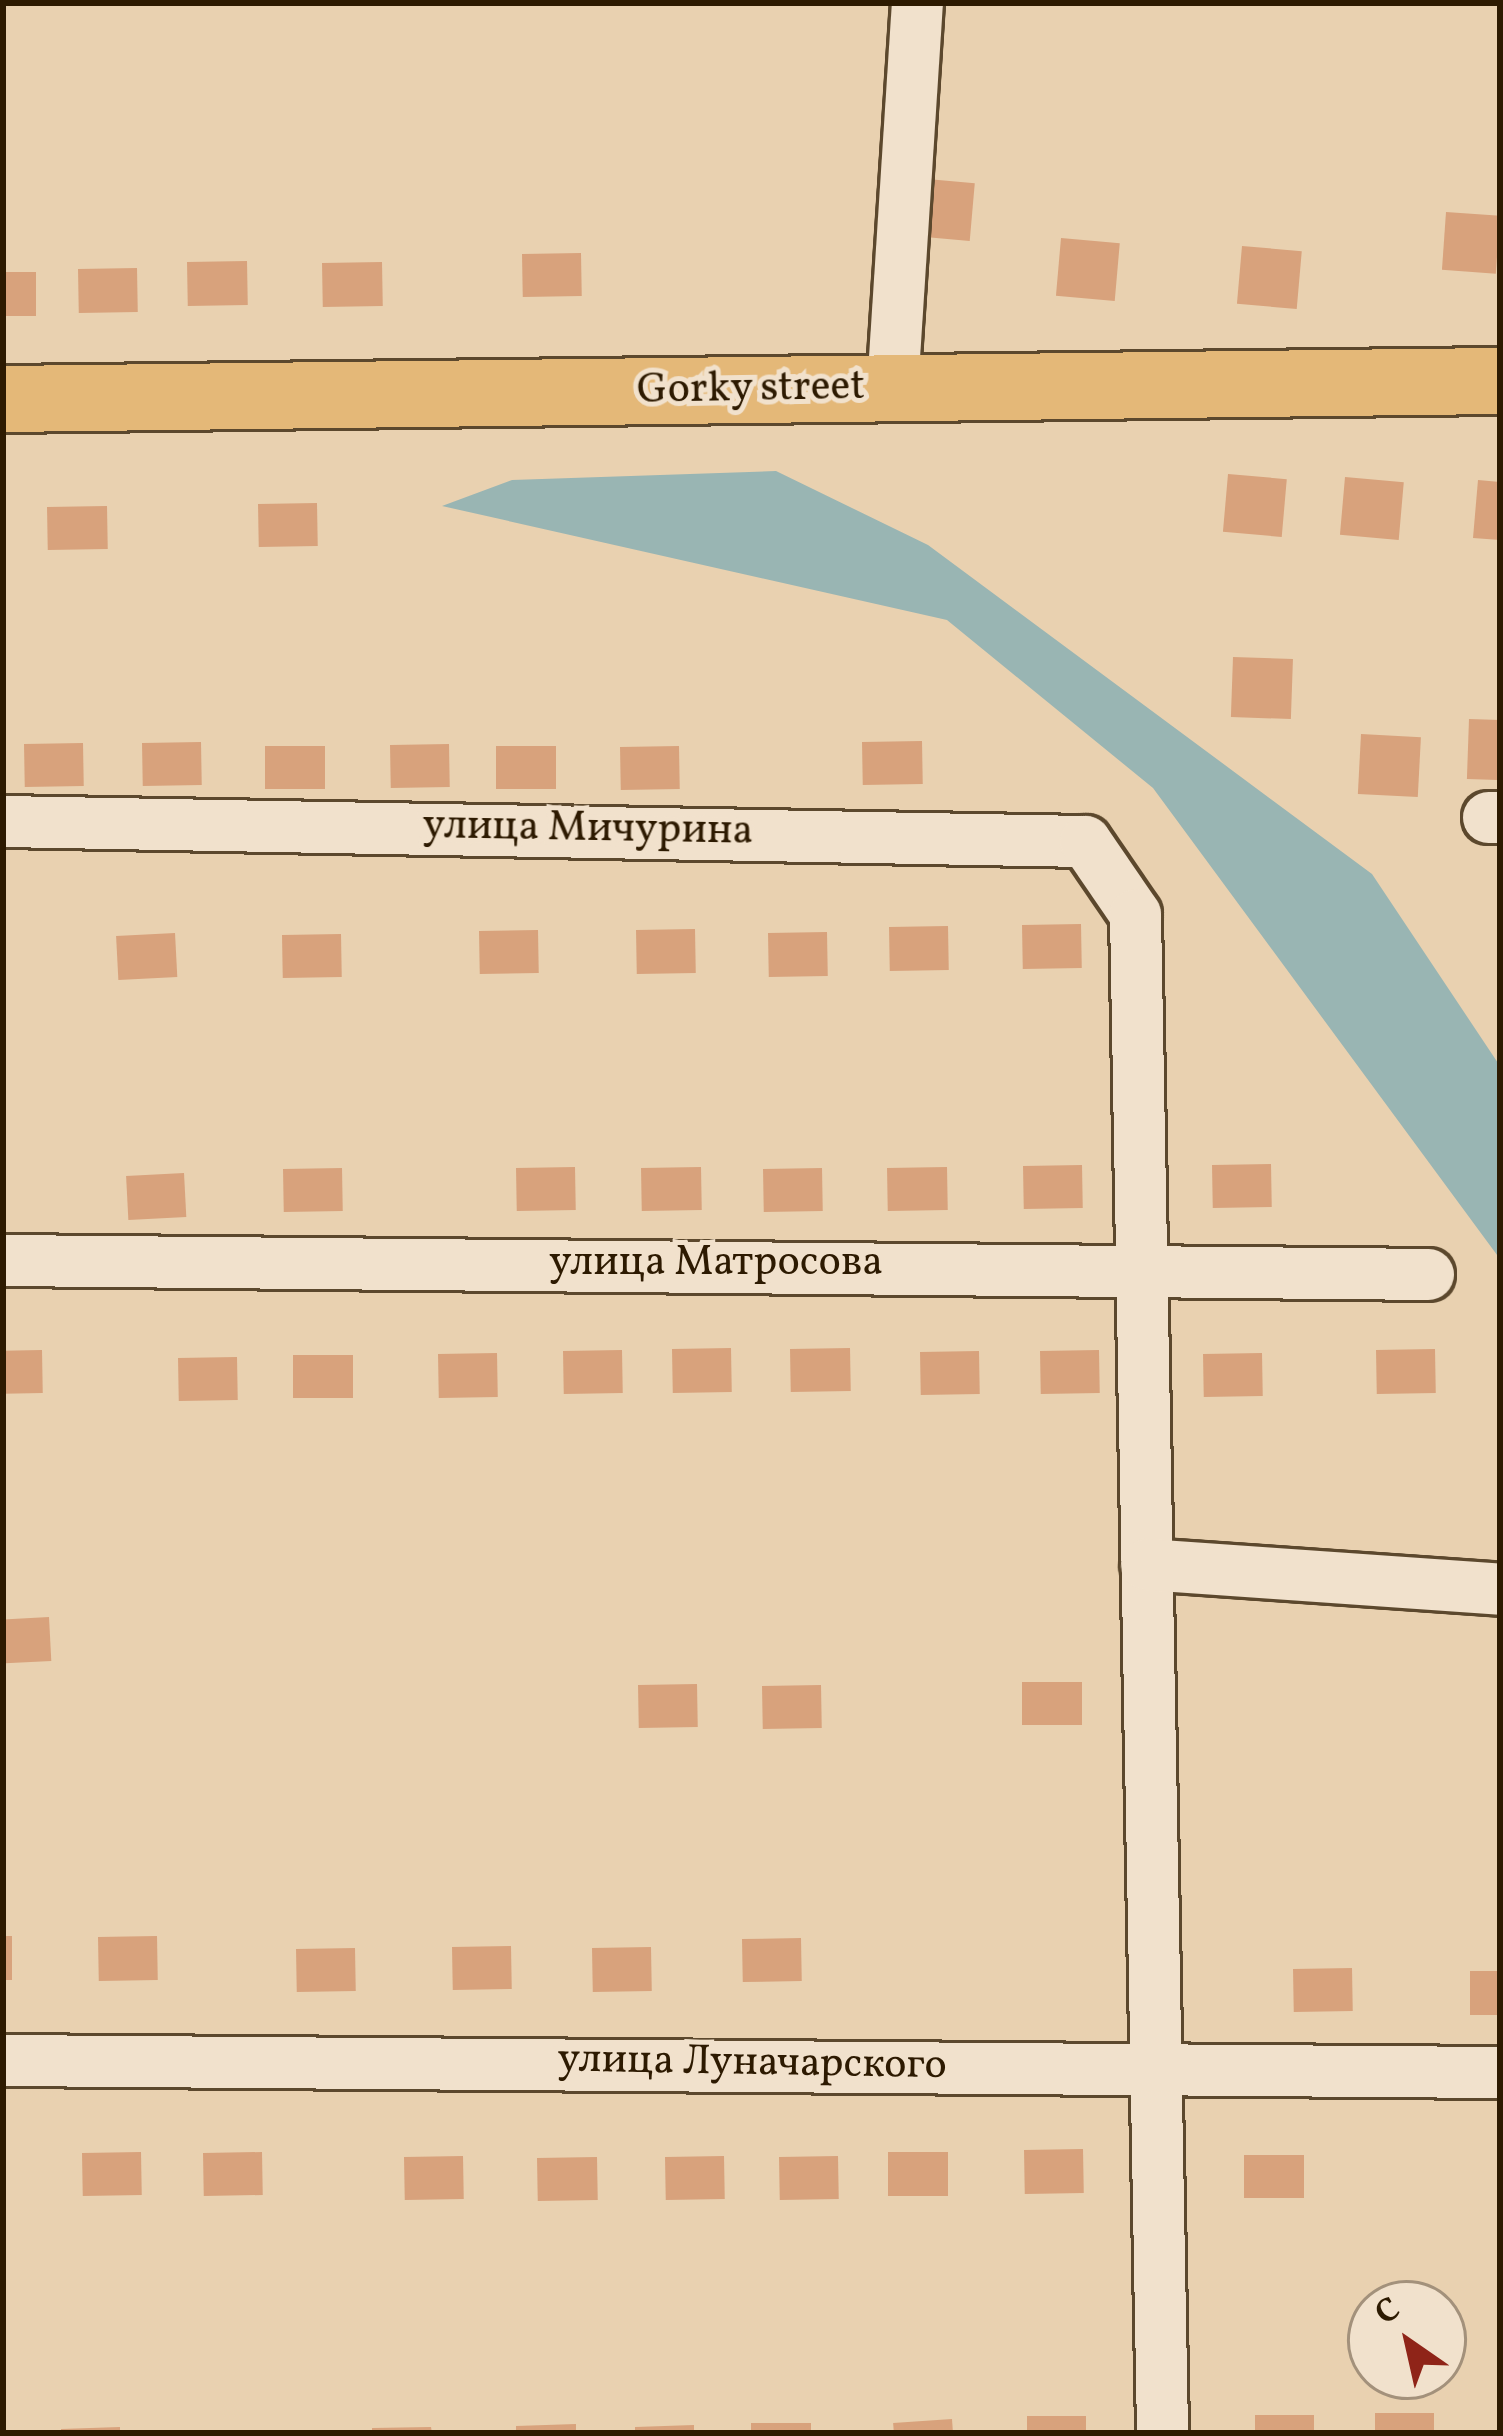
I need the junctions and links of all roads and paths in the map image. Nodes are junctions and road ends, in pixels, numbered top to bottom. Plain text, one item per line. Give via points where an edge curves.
1 (917, 3) edge
2 (1500, 381) edge
3 (892, 388) junction
4 (3, 399) edge
5 (3, 821) edge
6 (3, 1260) edge
7 (1141, 1266) junction
8 (1428, 1274) dead end
9 (1147, 1564) junction
10 (1500, 1589) edge
11 (3, 2060) edge
12 (1156, 2070) junction
13 (1500, 2072) edge
14 (1162, 2433) edge

1 - 3 street
2 - 3 main road, Gorky street
3 - 4 main road, Gorky street
5 - 7 street, улица Мичурина via 1085,841 1135,914
6 - 7 street, улица Матросова
7 - 8 street, улица Матросова
7 - 9 street
9 - 10 street
9 - 12 street
11 - 12 street, улица Луначарского
12 - 13 street, улица Луначарского
12 - 14 street

